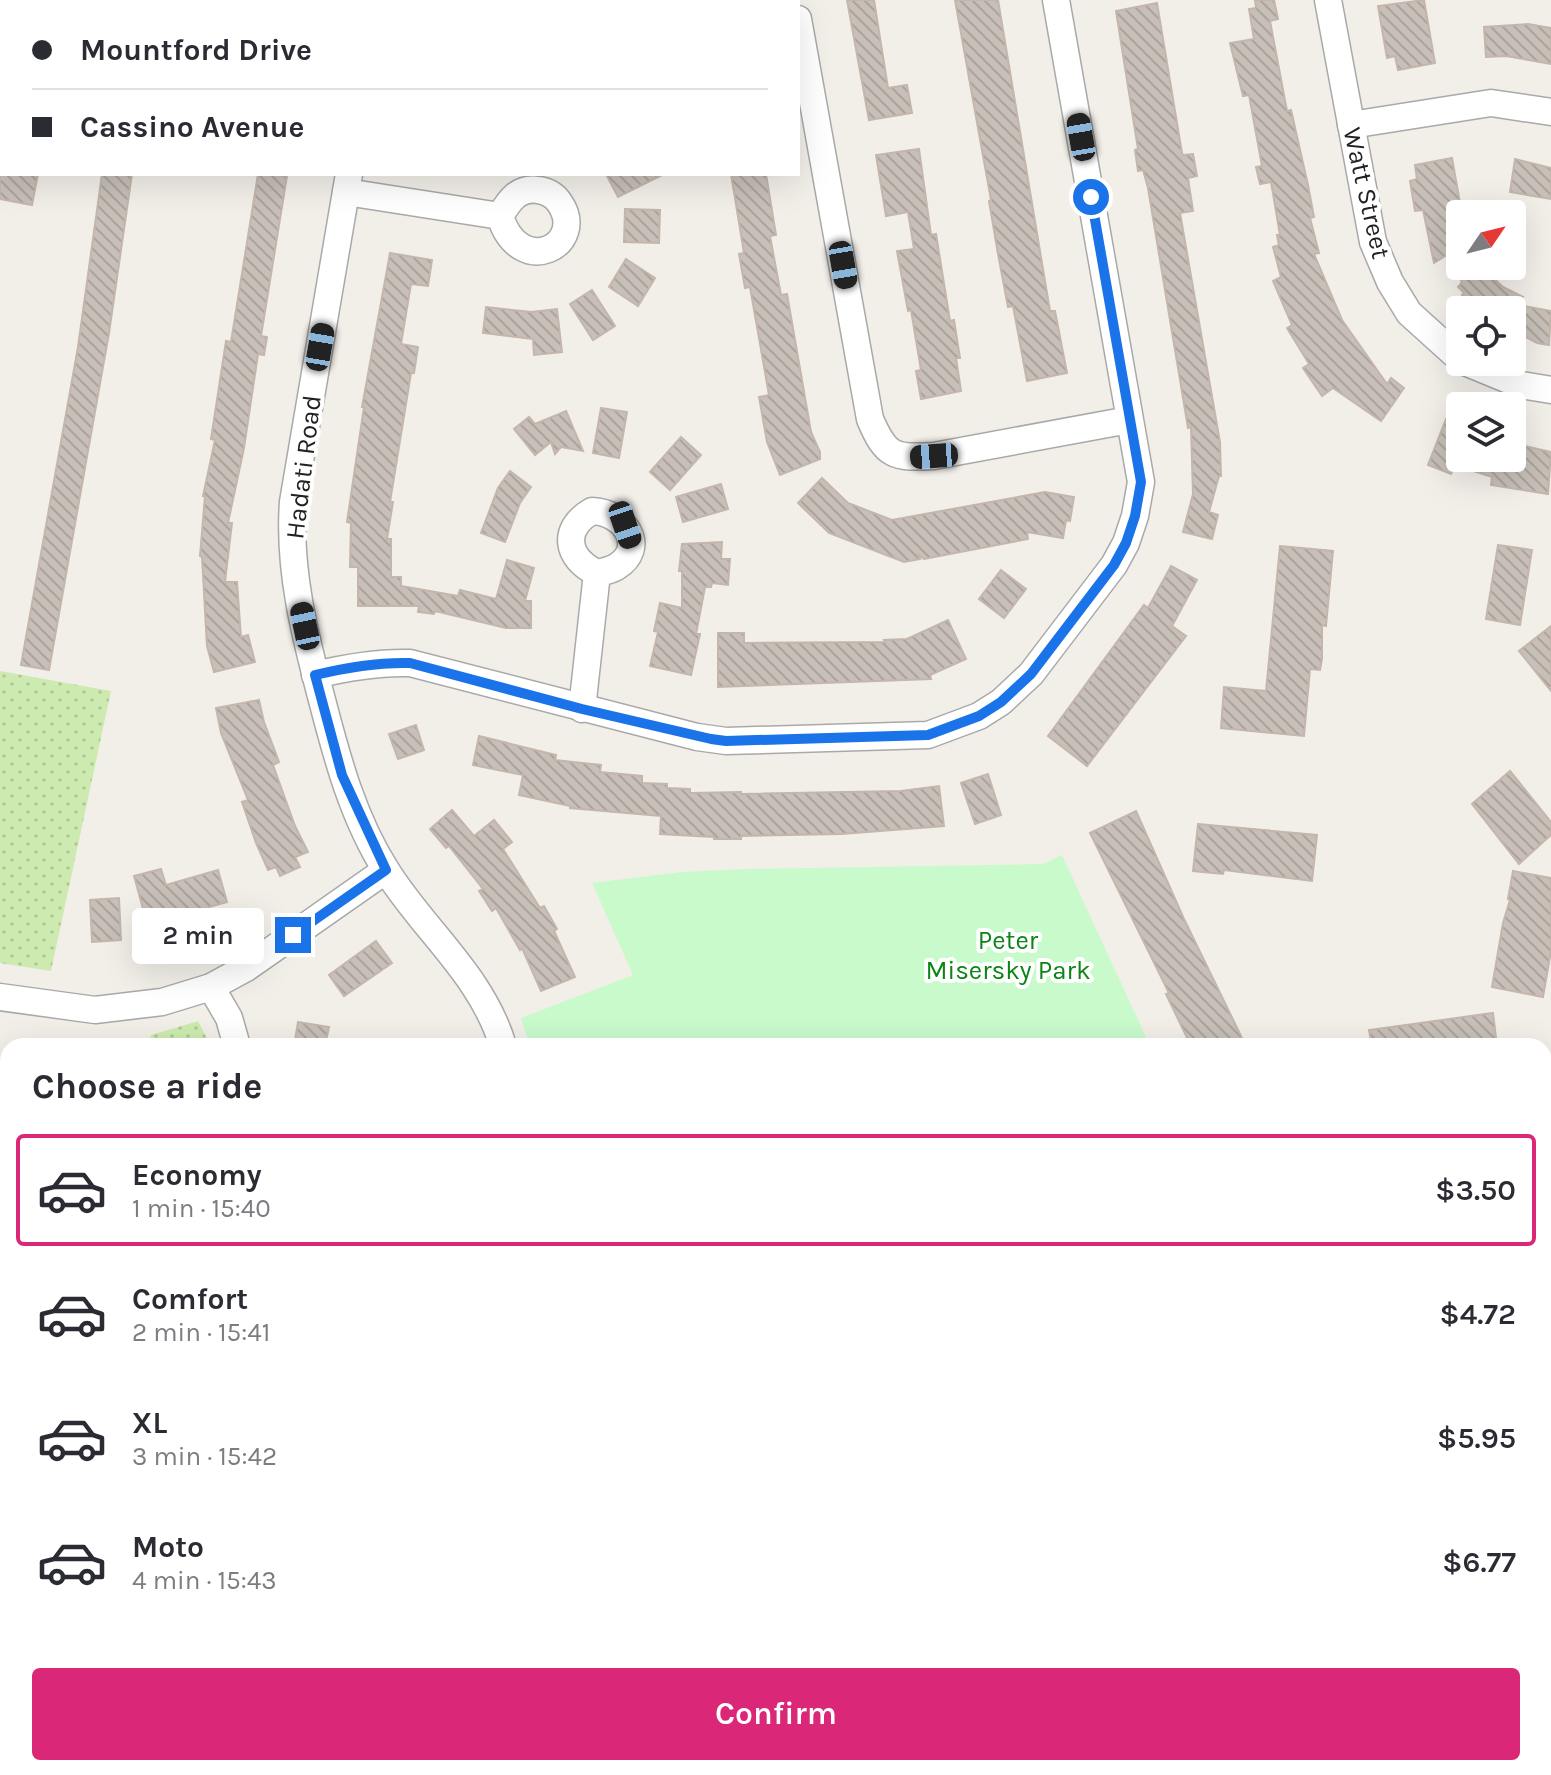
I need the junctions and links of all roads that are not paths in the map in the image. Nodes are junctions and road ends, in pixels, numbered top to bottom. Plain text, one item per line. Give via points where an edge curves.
1 (1056, 0) edge
2 (1328, 0) edge
3 (800, 30) edge
4 (1551, 112) edge
5 (1351, 125) junction
6 (347, 183) edge
7 (500, 216) dead end
8 (1446, 347) edge
9 (1499, 376) edge
10 (1551, 390) edge
11 (1129, 420) junction
12 (597, 573) dead end
13 (315, 675) junction
14 (582, 709) junction
15 (386, 870) junction
16 (211, 987) junction
17 (0, 997) edge
18 (235, 1038) edge
19 (501, 1038) edge

1 - 11 street
2 - 5 street, Watt Street
3 - 11 street via 870,419 880,443 902,458 934,456
4 - 5 street via 1491,103
5 - 8 street, Watt Street via 1373,242 1390,282 1409,313
6 - 7 street
6 - 13 street, Hadati Road via 293,502 295,577
9 - 10 street, Watt Street
11 - 14 street via 1141,482 1126,543 1031,674 979,716 928,735 726,741
12 - 14 street
13 - 14 street via 356,665 410,663
13 - 15 street, Hadati Road via 342,775
15 - 16 street
15 - 19 street, Hadati Road via 468,974
16 - 17 street via 162,1002 95,1010
16 - 18 street

